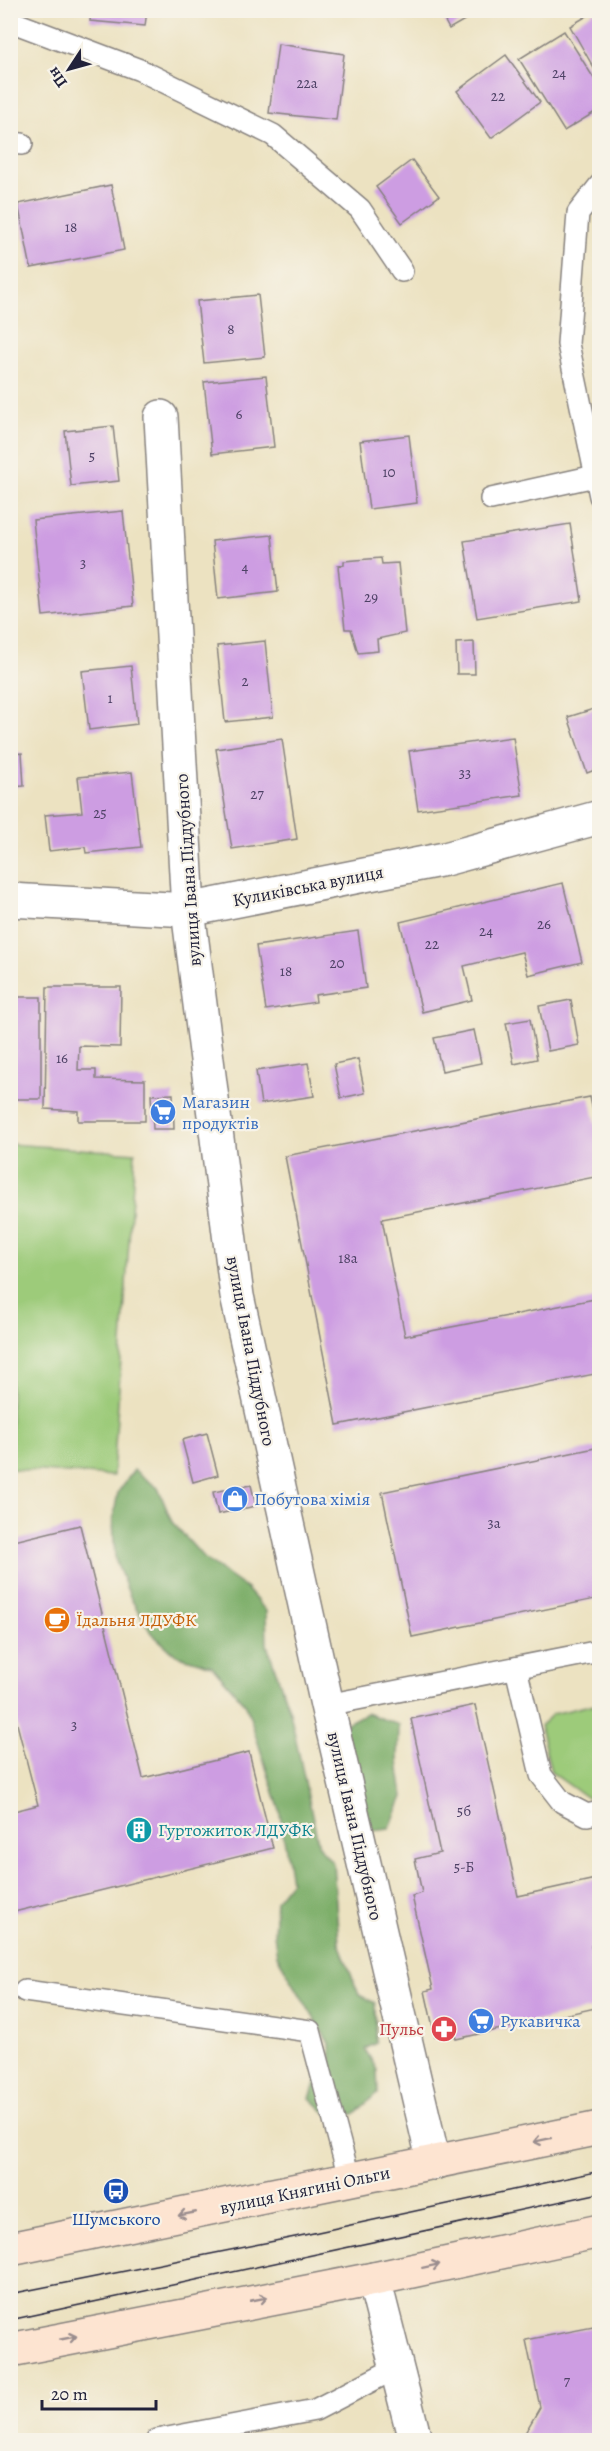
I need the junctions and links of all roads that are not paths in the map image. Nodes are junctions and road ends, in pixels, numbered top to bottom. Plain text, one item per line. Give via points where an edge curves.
1 (10, 21) edge
2 (600, 185) edge
3 (402, 271) dead end
4 (161, 417) dead end
5 (597, 486) edge
6 (491, 499) dead end
7 (600, 817) edge
8 (10, 900) edge
9 (188, 910) junction
10 (600, 1651) edge
11 (516, 1668) junction
12 (327, 1705) junction
13 (600, 1812) edge
14 (25, 1991) dead end
15 (600, 2128) edge
16 (434, 2163) junction
17 (350, 2181) junction
18 (600, 2231) edge
19 (10, 2249) edge
20 (374, 2278) junction
21 (10, 2350) edge
22 (398, 2367) junction
23 (157, 2440) edge
24 (415, 2440) edge

1 - 3 lane via 140,70 273,135 360,208
2 - 5 lane via 578,213 568,344
4 - 9 street, вулиця Івана Піддубного
5 - 6 lane
7 - 9 street, Куликівська вулиця via 444,860
8 - 9 street, Куликівська вулиця
9 - 12 street, вулиця Івана Піддубного via 237,1296
10 - 11 lane
11 - 12 lane
11 - 13 lane via 541,1775 562,1802 587,1815
12 - 16 street, вулиця Івана Піддубного
14 - 17 lane via 310,2031
15 -> 16 main road, вулиця Княгині Ольги
16 - 17 main road, вулиця Княгині Ольги
17 -> 19 main road, вулиця Княгині Ольги
20 -> 18 main road
21 -> 20 main road
20 - 22 street
22 - 23 lane via 315,2410
22 - 24 street

